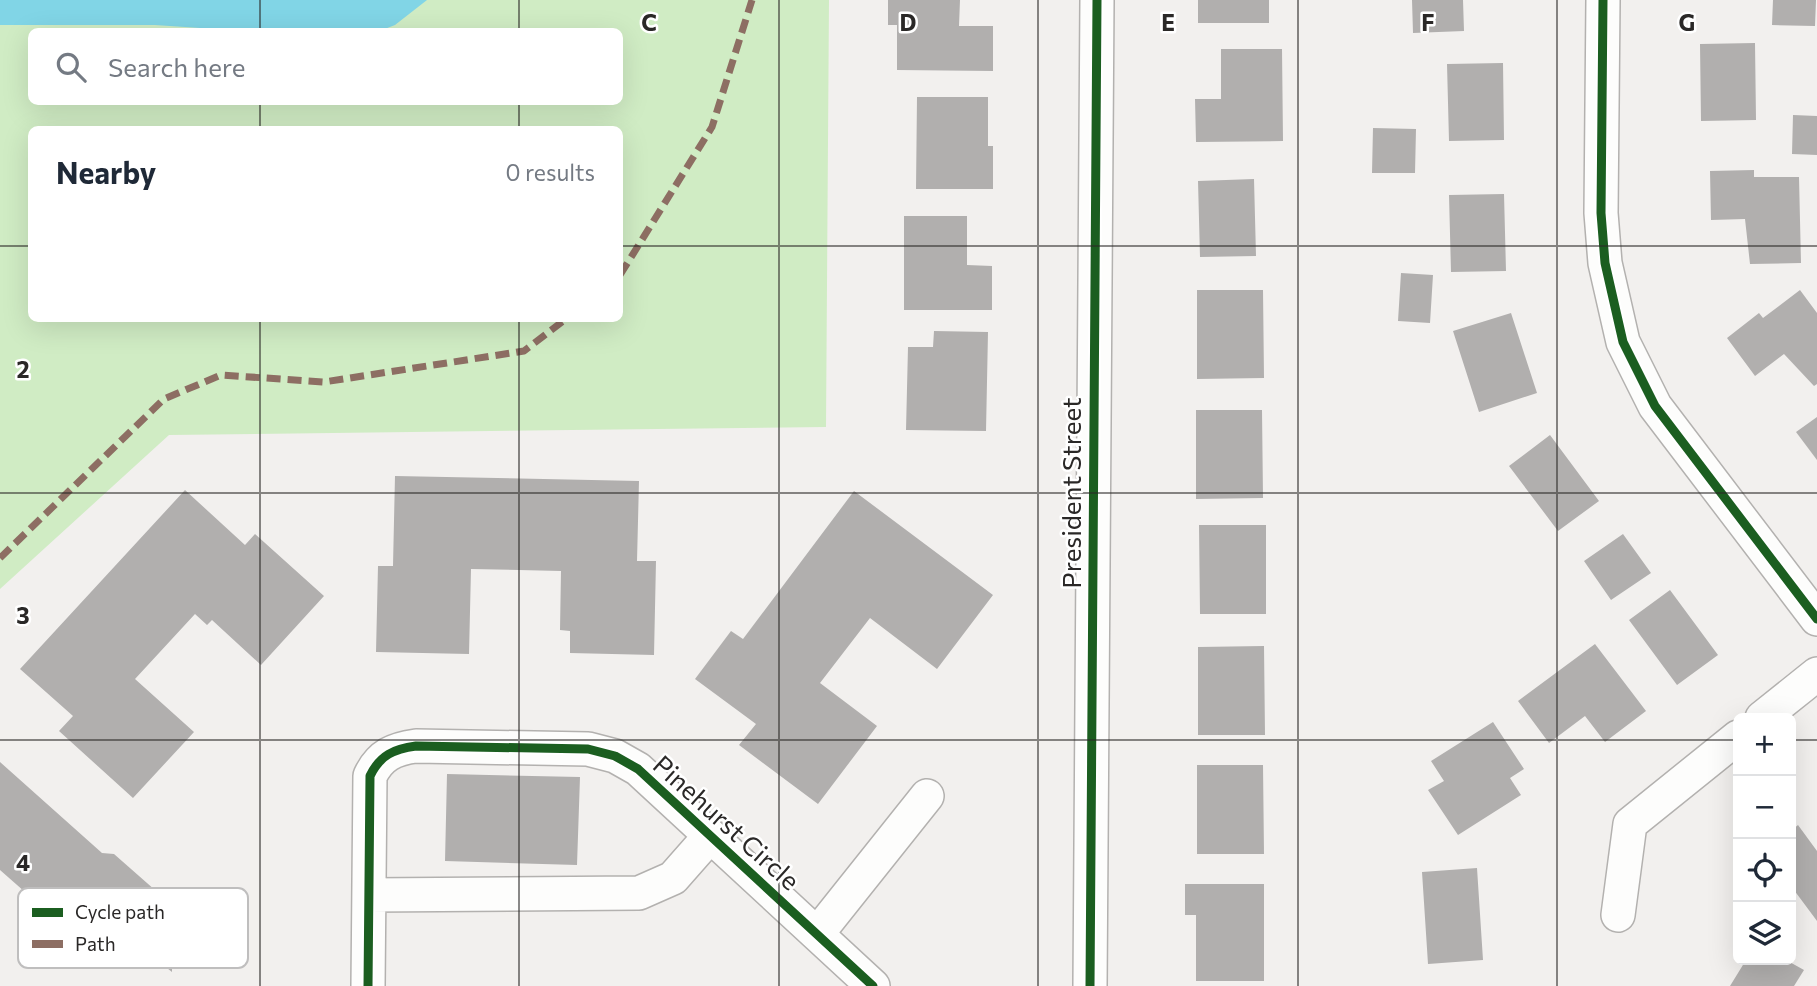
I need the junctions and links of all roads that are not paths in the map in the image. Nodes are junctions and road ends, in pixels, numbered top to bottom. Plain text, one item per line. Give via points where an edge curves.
1 (1097, 0) edge
2 (1603, 0) edge
3 (1817, 619) edge
4 (1817, 674) edge
5 (1768, 713) edge
6 (1733, 741) edge
7 (927, 796) dead end
8 (710, 836) junction
9 (369, 895) junction
10 (1618, 915) dead end
11 (817, 934) junction
12 (368, 986) edge
13 (873, 986) edge
14 (1090, 986) edge

1 - 14 street, President Street
2 - 3 street via 1601,213 1605,263 1623,342 1655,407
4 - 5 street
6 - 10 street via 1630,824
7 - 11 street
8 - 9 street via 673,878 639,893
8 - 9 street, Pinehurst Circle via 638,769 615,756 588,749 395,749 376,762 370,776
8 - 11 street, Pinehurst Circle
9 - 12 street, Pinehurst Circle
11 - 13 street, Pinehurst Circle

